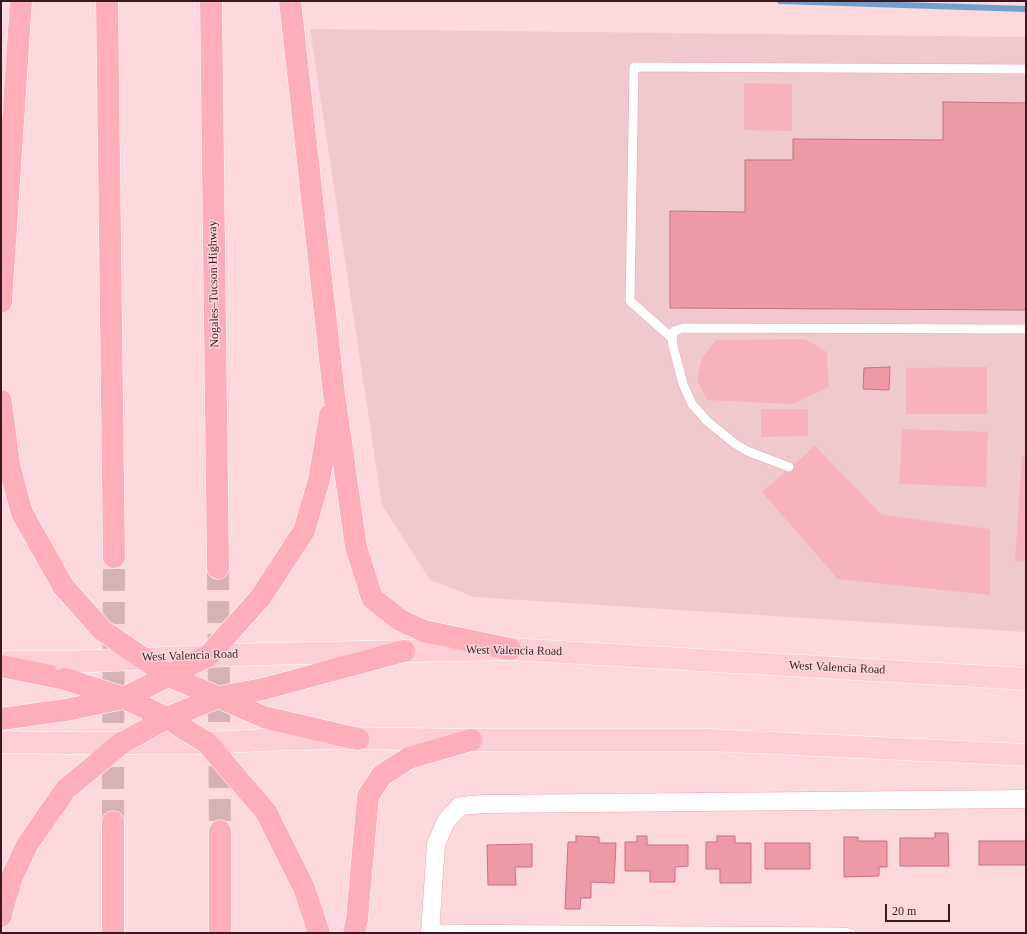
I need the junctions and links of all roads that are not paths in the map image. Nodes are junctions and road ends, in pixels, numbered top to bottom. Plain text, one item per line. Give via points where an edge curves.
1 (21, 1) edge
2 (107, 1) edge
3 (211, 1) edge
4 (290, 1) edge
5 (1026, 69) edge
6 (1, 302) edge
7 (1026, 329) edge
8 (672, 338) junction
9 (334, 394) junction
10 (1, 401) edge
11 (789, 467) dead end
12 (114, 556) tunnel mouth
13 (218, 568) tunnel mouth
14 (510, 649) junction
15 (404, 651) junction
16 (208, 656) junction
17 (142, 658) junction
18 (1, 662) edge
19 (1, 666) edge
20 (65, 670) junction
21 (169, 676) junction
22 (1026, 679) edge
23 (124, 698) junction
24 (219, 698) junction
25 (167, 718) junction
26 (1, 719) edge
27 (358, 739) junction
28 (471, 740) junction
29 (1, 742) edge
30 (122, 743) junction
31 (207, 743) junction
32 (1026, 755) edge
33 (1026, 799) edge
34 (113, 822) tunnel mouth
35 (220, 831) tunnel mouth
36 (1, 916) edge
37 (430, 931) edge
38 (113, 933) edge
39 (220, 933) edge
40 (319, 933) edge
41 (354, 933) edge
42 (851, 933) edge

1 - 6 highway
2 - 12 highway
3 - 13 highway, Nogales–Tucson Highway
4 - 9 highway
5 - 8 lane via 634,67 630,301
7 - 8 lane via 683,328 674,331
8 - 11 lane via 683,384 692,404 734,443 747,451
9 - 14 highway via 356,547 372,598 400,620 424,631
9 - 16 highway, bridge via 320,480 304,532 260,598
10 - 17 highway, bridge via 9,465 22,513 63,586 102,630
14 - 15 main road, West Valencia Road
14 - 22 main road, West Valencia Road
15 - 16 main road, West Valencia Road, bridge
15 - 24 highway, bridge via 263,689
16 - 17 main road, West Valencia Road, bridge
16 - 21 highway, bridge
17 - 20 main road, West Valencia Road, bridge
17 - 21 highway, bridge
18 - 20 main road, West Valencia Road
19 - 20 highway
20 - 23 highway, bridge
21 - 23 highway, bridge
21 - 24 highway, bridge
23 - 25 highway, bridge
23 - 26 highway, bridge via 66,710
24 - 25 highway, bridge
24 - 27 highway, bridge via 264,717
25 - 30 highway, bridge
25 - 31 highway, bridge
27 - 28 main road
27 - 31 main road, bridge
28 - 32 main road via 709,740
28 - 41 highway via 409,758 382,775 368,796
29 - 30 main road, bridge
30 - 31 main road, bridge
30 - 36 highway, bridge via 66,790 27,845 12,877
31 - 40 highway, bridge via 266,812 304,888
33 - 37 street via 460,806 446,821 436,844
34 - 38 highway
35 - 39 highway
37 - 42 lane

